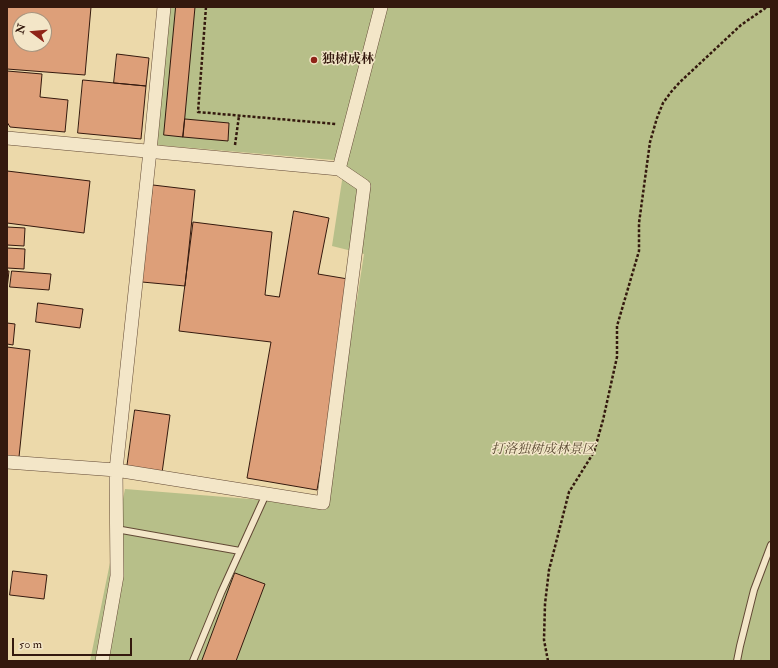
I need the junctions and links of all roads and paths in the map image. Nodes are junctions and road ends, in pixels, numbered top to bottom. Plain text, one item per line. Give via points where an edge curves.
1 (164, 7) edge
2 (206, 7) edge
3 (381, 7) edge
4 (767, 7) edge
5 (239, 116) junction
6 (350, 126) junction
7 (7, 138) edge
8 (150, 151) junction
9 (234, 159) junction
10 (338, 169) junction
11 (7, 462) edge
12 (116, 470) junction
13 (266, 493) junction
14 (116, 529) junction
15 (771, 545) edge
16 (240, 551) junction
17 (102, 661) edge
18 (193, 661) edge
19 (548, 661) edge
20 (737, 661) edge

1 - 8 street
2 - 5 path via 198,112
3 - 6 street
4 - 19 path via 741,25 680,82 663,103 657,118 650,142 639,223 639,251 617,326 617,356 609,398 594,452 569,492 549,570 544,640
5 - 6 path
5 - 9 path
6 - 10 street
7 - 8 street
8 - 9 street
8 - 12 street
9 - 10 street
10 - 13 street via 364,186 323,503
11 - 12 street
12 - 13 street
12 - 14 street
13 - 16 lane
14 - 16 lane
14 - 17 street via 117,576
15 - 20 lane via 754,590
16 - 18 lane

